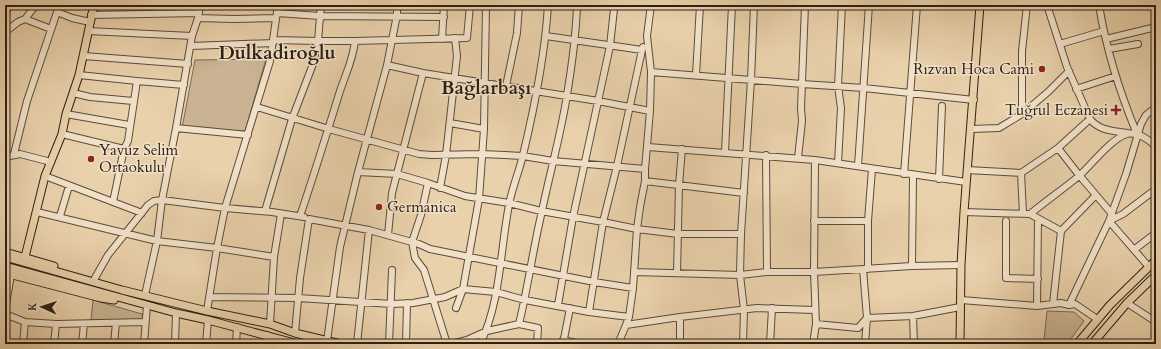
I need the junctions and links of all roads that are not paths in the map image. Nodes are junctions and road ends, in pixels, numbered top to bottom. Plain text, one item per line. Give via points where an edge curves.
1 (8, 5) edge
2 (36, 5) edge
3 (94, 5) edge
4 (200, 5) edge
5 (278, 5) edge
6 (321, 5) edge
7 (397, 5) edge
8 (444, 5) edge
9 (470, 5) edge
10 (486, 5) edge
11 (518, 5) edge
12 (548, 5) edge
13 (577, 5) edge
14 (650, 5) edge
15 (700, 5) edge
16 (732, 5) edge
17 (754, 5) edge
18 (805, 5) edge
19 (842, 5) edge
20 (869, 5) edge
21 (917, 5) edge
22 (980, 5) edge
23 (1027, 5) edge
24 (1047, 5) edge
25 (1099, 5) edge
26 (614, 9) dead end
27 (198, 16) junction
28 (276, 16) junction
29 (320, 16) junction
30 (397, 16) junction
31 (444, 17) junction
32 (91, 18) junction
33 (25, 19) junction
34 (5, 20) edge
35 (1155, 27) edge
36 (51, 29) junction
37 (88, 31) junction
38 (1104, 31) junction
39 (5, 32) edge
40 (1156, 35) edge
41 (192, 36) junction
42 (546, 36) junction
43 (647, 36) junction
44 (455, 38) junction
45 (393, 39) junction
46 (442, 39) junction
47 (1106, 39) junction
48 (575, 40) junction
49 (318, 41) junction
50 (355, 41) junction
51 (273, 42) junction
52 (1060, 44) junction
53 (1138, 44) dead end
54 (191, 46) junction
55 (610, 46) junction
56 (1109, 49) junction
57 (642, 50) junction
58 (84, 56) junction
59 (188, 64) junction
60 (387, 65) junction
61 (1069, 71) junction
62 (651, 72) junction
63 (423, 73) junction
64 (79, 75) junction
65 (696, 75) junction
66 (1116, 76) junction
67 (728, 78) junction
68 (455, 79) junction
69 (137, 80) junction
70 (751, 80) junction
71 (485, 84) junction
72 (802, 84) junction
73 (184, 85) junction
74 (506, 86) junction
75 (838, 86) junction
76 (864, 88) junction
77 (1076, 89) junction
78 (537, 91) junction
79 (909, 92) junction
80 (73, 93) junction
81 (567, 96) junction
82 (133, 100) junction
83 (974, 100) junction
84 (598, 101) junction
85 (942, 106) dead end
86 (257, 107) junction
87 (630, 107) junction
88 (1156, 107) edge
89 (650, 111) junction
90 (66, 114) junction
91 (1022, 114) junction
92 (292, 119) junction
93 (1090, 119) junction
94 (450, 124) junction
95 (130, 126) junction
96 (176, 128) junction
97 (484, 129) junction
98 (971, 129) junction
99 (329, 130) junction
100 (1128, 133) junction
101 (62, 134) junction
102 (1137, 134) junction
103 (248, 135) junction
104 (368, 140) junction
105 (648, 147) junction
106 (1156, 147) edge
107 (1058, 148) junction
108 (124, 149) junction
109 (682, 149) junction
110 (404, 150) junction
111 (725, 152) junction
112 (14, 154) junction
113 (482, 154) junction
114 (746, 154) junction
115 (446, 155) junction
116 (766, 155) junction
117 (523, 156) junction
118 (5, 157) edge
119 (798, 158) junction
120 (553, 160) junction
121 (815, 160) junction
122 (51, 162) junction
123 (585, 163) junction
124 (838, 163) junction
125 (617, 166) junction
126 (858, 166) junction
127 (645, 169) junction
128 (872, 169) junction
129 (967, 170) junction
130 (358, 172) junction
131 (1021, 173) junction
132 (397, 174) junction
133 (904, 174) junction
134 (914, 175) junction
135 (1079, 175) junction
136 (45, 176) junction
137 (939, 179) junction
138 (645, 181) junction
139 (966, 182) junction
140 (428, 183) junction
141 (679, 185) junction
142 (69, 186) junction
143 (440, 188) junction
144 (1156, 189) edge
145 (744, 193) junction
146 (1096, 195) junction
147 (480, 199) junction
148 (162, 200) junction
149 (113, 202) junction
150 (509, 203) junction
151 (225, 208) junction
152 (265, 211) junction
153 (542, 211) junction
154 (37, 212) junction
155 (964, 212) junction
156 (142, 213) junction
157 (1023, 213) junction
158 (281, 214) junction
159 (1030, 214) junction
160 (1112, 214) junction
161 (60, 216) junction
162 (300, 216) junction
163 (573, 217) junction
164 (309, 219) junction
165 (1038, 219) junction
166 (814, 221) junction
167 (868, 221) junction
168 (1006, 221) dead end
169 (1109, 221) junction
170 (603, 222) junction
171 (344, 225) junction
172 (637, 229) junction
173 (369, 230) junction
174 (1061, 231) junction
175 (1156, 233) edge
176 (126, 234) junction
177 (678, 234) junction
178 (741, 234) junction
179 (388, 236) junction
180 (156, 241) junction
181 (412, 242) junction
182 (217, 248) junction
183 (1135, 249) junction
184 (5, 252) edge
185 (5, 257) edge
186 (25, 257) junction
187 (274, 257) junction
188 (468, 257) junction
189 (1156, 260) edge
190 (500, 263) junction
191 (961, 264) junction
192 (912, 266) junction
193 (1148, 266) junction
194 (530, 269) junction
195 (866, 269) junction
196 (7, 270) edge
197 (392, 270) dead end
198 (634, 272) junction
199 (767, 272) junction
200 (814, 272) junction
201 (677, 274) junction
202 (563, 275) junction
203 (740, 275) junction
204 (1156, 275) edge
205 (95, 278) junction
206 (1038, 279) junction
207 (594, 282) junction
208 (633, 288) junction
209 (463, 289) junction
210 (122, 290) junction
211 (496, 292) junction
212 (145, 295) junction
213 (210, 297) junction
214 (271, 298) junction
215 (298, 298) junction
216 (332, 300) junction
217 (434, 300) junction
218 (525, 300) junction
219 (362, 302) junction
220 (407, 303) junction
221 (960, 303) junction
222 (1126, 303) junction
223 (392, 304) junction
224 (1053, 304) junction
225 (147, 305) junction
226 (558, 305) junction
227 (1069, 305) junction
228 (1037, 306) junction
229 (456, 308) dead end
230 (570, 308) junction
231 (772, 308) junction
232 (5, 310) edge
233 (744, 310) junction
234 (815, 310) junction
235 (207, 311) junction
236 (589, 312) junction
237 (176, 313) junction
238 (5, 314) edge
239 (913, 316) junction
240 (629, 317) junction
241 (680, 317) junction
242 (867, 318) junction
243 (1097, 319) junction
244 (208, 320) junction
245 (25, 322) junction
246 (145, 322) junction
247 (1156, 322) edge
248 (116, 323) junction
249 (56, 324) junction
250 (84, 324) junction
251 (270, 324) junction
252 (519, 324) junction
253 (816, 324) junction
254 (626, 325) junction
255 (237, 328) junction
256 (487, 331) junction
257 (295, 333) junction
258 (267, 335) junction
259 (327, 341) junction
260 (563, 342) edge
261 (23, 344) edge
262 (54, 344) edge
263 (82, 344) edge
264 (114, 344) edge
265 (144, 344) edge
266 (175, 344) edge
267 (206, 344) edge
268 (236, 344) edge
269 (267, 344) edge
270 (295, 344) edge
271 (341, 344) edge
272 (356, 344) edge
273 (389, 344) edge
274 (406, 344) edge
275 (447, 344) edge
276 (451, 344) edge
277 (480, 344) edge
278 (537, 344) edge
279 (580, 344) edge
280 (618, 344) edge
281 (680, 344) edge
282 (743, 344) edge
283 (770, 344) edge
284 (814, 344) edge
285 (865, 344) edge
286 (914, 344) edge
287 (960, 344) edge
288 (1077, 344) edge
289 (1092, 344) edge

1 - 34 street
2 - 33 street
3 - 32 main road
4 - 27 street
5 - 28 street
6 - 29 street
7 - 30 street
8 - 31 street
9 - 44 street via 467,38
10 - 71 street
11 - 74 street via 517,33
12 - 42 street
13 - 48 street
14 - 43 street
15 - 65 street
16 - 67 street
17 - 70 street
18 - 72 street
19 - 75 street
20 - 76 street
21 - 79 street
22 - 83 main road
23 - 91 street via 1022,51
24 - 52 street
25 - 38 street
26 - 55 street
27 - 28 street via 234,19
27 - 32 street
27 - 41 street
28 - 29 street
28 - 51 street
29 - 30 street
29 - 49 street
30 - 31 street
30 - 45 street
31 - 46 street
32 - 36 street via 72,18 57,12
32 - 37 main road
33 - 36 street
33 - 39 street
35 - 40 street
35 - 47 street
36 - 112 street via 27,101
37 - 41 street
37 - 58 main road
38 - 47 street
38 - 52 street
41 - 54 street
42 - 48 street
42 - 78 street
43 - 57 street
43 - 62 street
44 - 46 street
44 - 68 street
45 - 46 street
45 - 50 street
45 - 60 street
47 - 56 street
48 - 55 street
48 - 81 street
49 - 50 street
49 - 51 street
49 - 92 street via 313,64
50 - 99 street via 354,55
51 - 54 street
51 - 86 street
52 - 61 street
53 - 56 street
54 - 59 street
55 - 57 street
55 - 84 street
56 - 66 street
57 - 87 street
58 - 59 street
58 - 64 main road
59 - 73 street
60 - 63 street
60 - 104 street
61 - 77 street
61 - 91 street
62 - 65 street
62 - 89 street
63 - 68 street
63 - 110 street
64 - 69 street
64 - 80 main road
65 - 67 street
66 - 77 street
66 - 102 street
67 - 70 street
67 - 111 street
68 - 71 street
68 - 94 street
69 - 73 street
69 - 82 street
70 - 72 street
70 - 114 street
71 - 74 street
71 - 97 street
72 - 75 street
72 - 119 street
73 - 96 street
74 - 78 street
75 - 76 street
75 - 124 street via 841,108
76 - 79 street
76 - 126 street
77 - 93 street
78 - 81 street
78 - 117 street
79 - 83 street
79 - 133 street
80 - 82 street via 90,97
80 - 90 main road
81 - 84 street
81 - 120 street
82 - 95 street
83 - 98 main road
84 - 87 street
84 - 123 street
85 - 137 street
86 - 92 street
86 - 103 street
87 - 89 street
87 - 125 street
88 - 102 street via 1146,115
89 - 105 street
90 - 95 street
90 - 101 main road
91 - 98 street via 999,128
92 - 99 street
92 - 152 street
93 - 100 street via 1095,126 1103,129
93 - 107 street
94 - 97 street
94 - 115 street
95 - 108 street
96 - 103 street
96 - 148 street
97 - 113 street
98 - 129 main road
99 - 104 street
99 - 162 street
100 - 102 street
100 - 135 street via 1118,138
101 - 108 street
101 - 122 main road
102 - 106 street via 1151,141
102 - 160 street
103 - 151 street
104 - 110 street
104 - 130 street
105 - 109 street
105 - 127 street
107 - 131 street
107 - 135 street
108 - 149 street
109 - 111 street
109 - 141 street
110 - 115 street via 420,154
110 - 132 street
111 - 114 street
112 - 118 street
112 - 122 street
113 - 115 street
113 - 117 street
113 - 147 street
114 - 116 street
114 - 145 street
115 - 143 street
116 - 119 street
116 - 199 street
117 - 120 street
117 - 150 street
119 - 121 street
120 - 123 street
120 - 153 street
121 - 124 street
121 - 166 street
122 - 136 main road
123 - 125 street
123 - 163 street
124 - 126 street
125 - 127 street
125 - 170 street
126 - 128 street
127 - 138 street
128 - 133 street
128 - 167 street
129 - 131 street
129 - 139 main road
130 - 132 street
130 - 171 street
131 - 157 street
132 - 140 street
132 - 179 street via 392,193
133 - 134 street
134 - 137 street
134 - 192 street
135 - 146 street
135 - 159 street
136 - 142 street
136 - 154 main road
137 - 139 street
138 - 141 street
138 - 172 street
139 - 155 main road
140 - 143 street
140 - 181 street
141 - 145 street
141 - 177 street
142 - 149 street
142 - 161 street
143 - 147 street
144 - 169 street via 1123,214
145 - 178 street
146 - 160 street
146 - 174 street
147 - 150 street
147 - 188 street
148 - 151 street
148 - 156 street via 154,201
148 - 180 street
149 - 156 street
150 - 153 street
150 - 190 street
151 - 152 street
151 - 182 street
152 - 158 street
153 - 163 street
153 - 194 street
154 - 161 street
154 - 186 main road
155 - 157 street
155 - 191 main road
156 - 176 street
157 - 159 street
158 - 162 street
158 - 187 street
159 - 165 street
160 - 169 street
161 - 176 street
162 - 164 street
163 - 170 street
163 - 202 street
164 - 171 street
164 - 215 street
165 - 174 street
165 - 206 street
166 - 167 street
166 - 200 street
167 - 195 street
168 - 206 street via 1006,278
169 - 183 street
169 - 227 street
170 - 172 street
170 - 207 street
171 - 173 street
171 - 216 street
172 - 177 street
172 - 198 street
173 - 179 street
173 - 219 street
174 - 224 street
175 - 183 street
176 - 180 street
176 - 205 street via 108,256
177 - 178 street
177 - 201 street
178 - 203 street
179 - 181 street
180 - 182 street
180 - 212 street
181 - 188 street via 430,249
181 - 217 street via 415,258 424,270
182 - 187 street
182 - 213 street
183 - 193 street
184 - 186 main road
185 - 210 main road
186 - 205 main road
187 - 214 street
188 - 190 street
188 - 209 street
189 - 193 main road
190 - 194 street
190 - 211 street
191 - 192 street
191 - 221 main road
192 - 195 street
193 - 243 main road
194 - 202 street
194 - 218 street
195 - 200 street
195 - 242 street
196 - 225 main road via 101,298 122,298
196 - 232 street
197 - 223 street
198 - 201 street
198 - 208 street
199 - 200 street
199 - 203 street
200 - 234 street
201 - 203 street
202 - 207 street
202 - 226 street
203 - 233 street
204 - 222 main road
205 - 210 main road
206 - 228 street
207 - 208 street
207 - 236 street
208 - 240 street
209 - 211 street
209 - 217 street via 445,298
209 - 229 street
210 - 212 main road
211 - 218 street
211 - 256 street
212 - 235 main road
213 - 214 street
213 - 235 street
214 - 215 street
214 - 251 street
215 - 216 street
215 - 257 street
216 - 219 street
216 - 259 street
217 - 220 street
217 - 275 street
218 - 226 street
218 - 252 street
219 - 223 street
219 - 272 street
220 - 223 street
220 - 274 street
221 - 228 street
221 - 239 street
221 - 287 main road
222 - 247 street
222 - 289 main road
223 - 273 street
224 - 227 street
224 - 228 street
225 - 237 main road
225 - 246 street
226 - 230 street
227 - 243 street via 1075,304
230 - 236 street
230 - 260 street
231 - 233 street
231 - 234 street
231 - 283 street
233 - 241 street
233 - 282 street
234 - 253 street
235 - 251 main road
236 - 240 street
237 - 244 main road
237 - 266 street
238 - 245 street
239 - 242 street
239 - 286 street
240 - 254 street
241 - 254 street
241 - 281 street
242 - 253 street via 858,328
242 - 285 street
243 - 288 main road
244 - 255 main road
244 - 267 street
245 - 249 street
245 - 261 street
246 - 248 street
246 - 265 street
248 - 250 street
248 - 264 street
249 - 250 street
249 - 262 street
250 - 263 street
251 - 257 main road
252 - 256 street
252 - 278 street via 538,328
253 - 284 street
254 - 280 street
255 - 258 main road
255 - 268 street
256 - 276 street
256 - 277 street
257 - 259 main road
258 - 269 street
258 - 270 main road
259 - 271 main road
260 - 279 street

